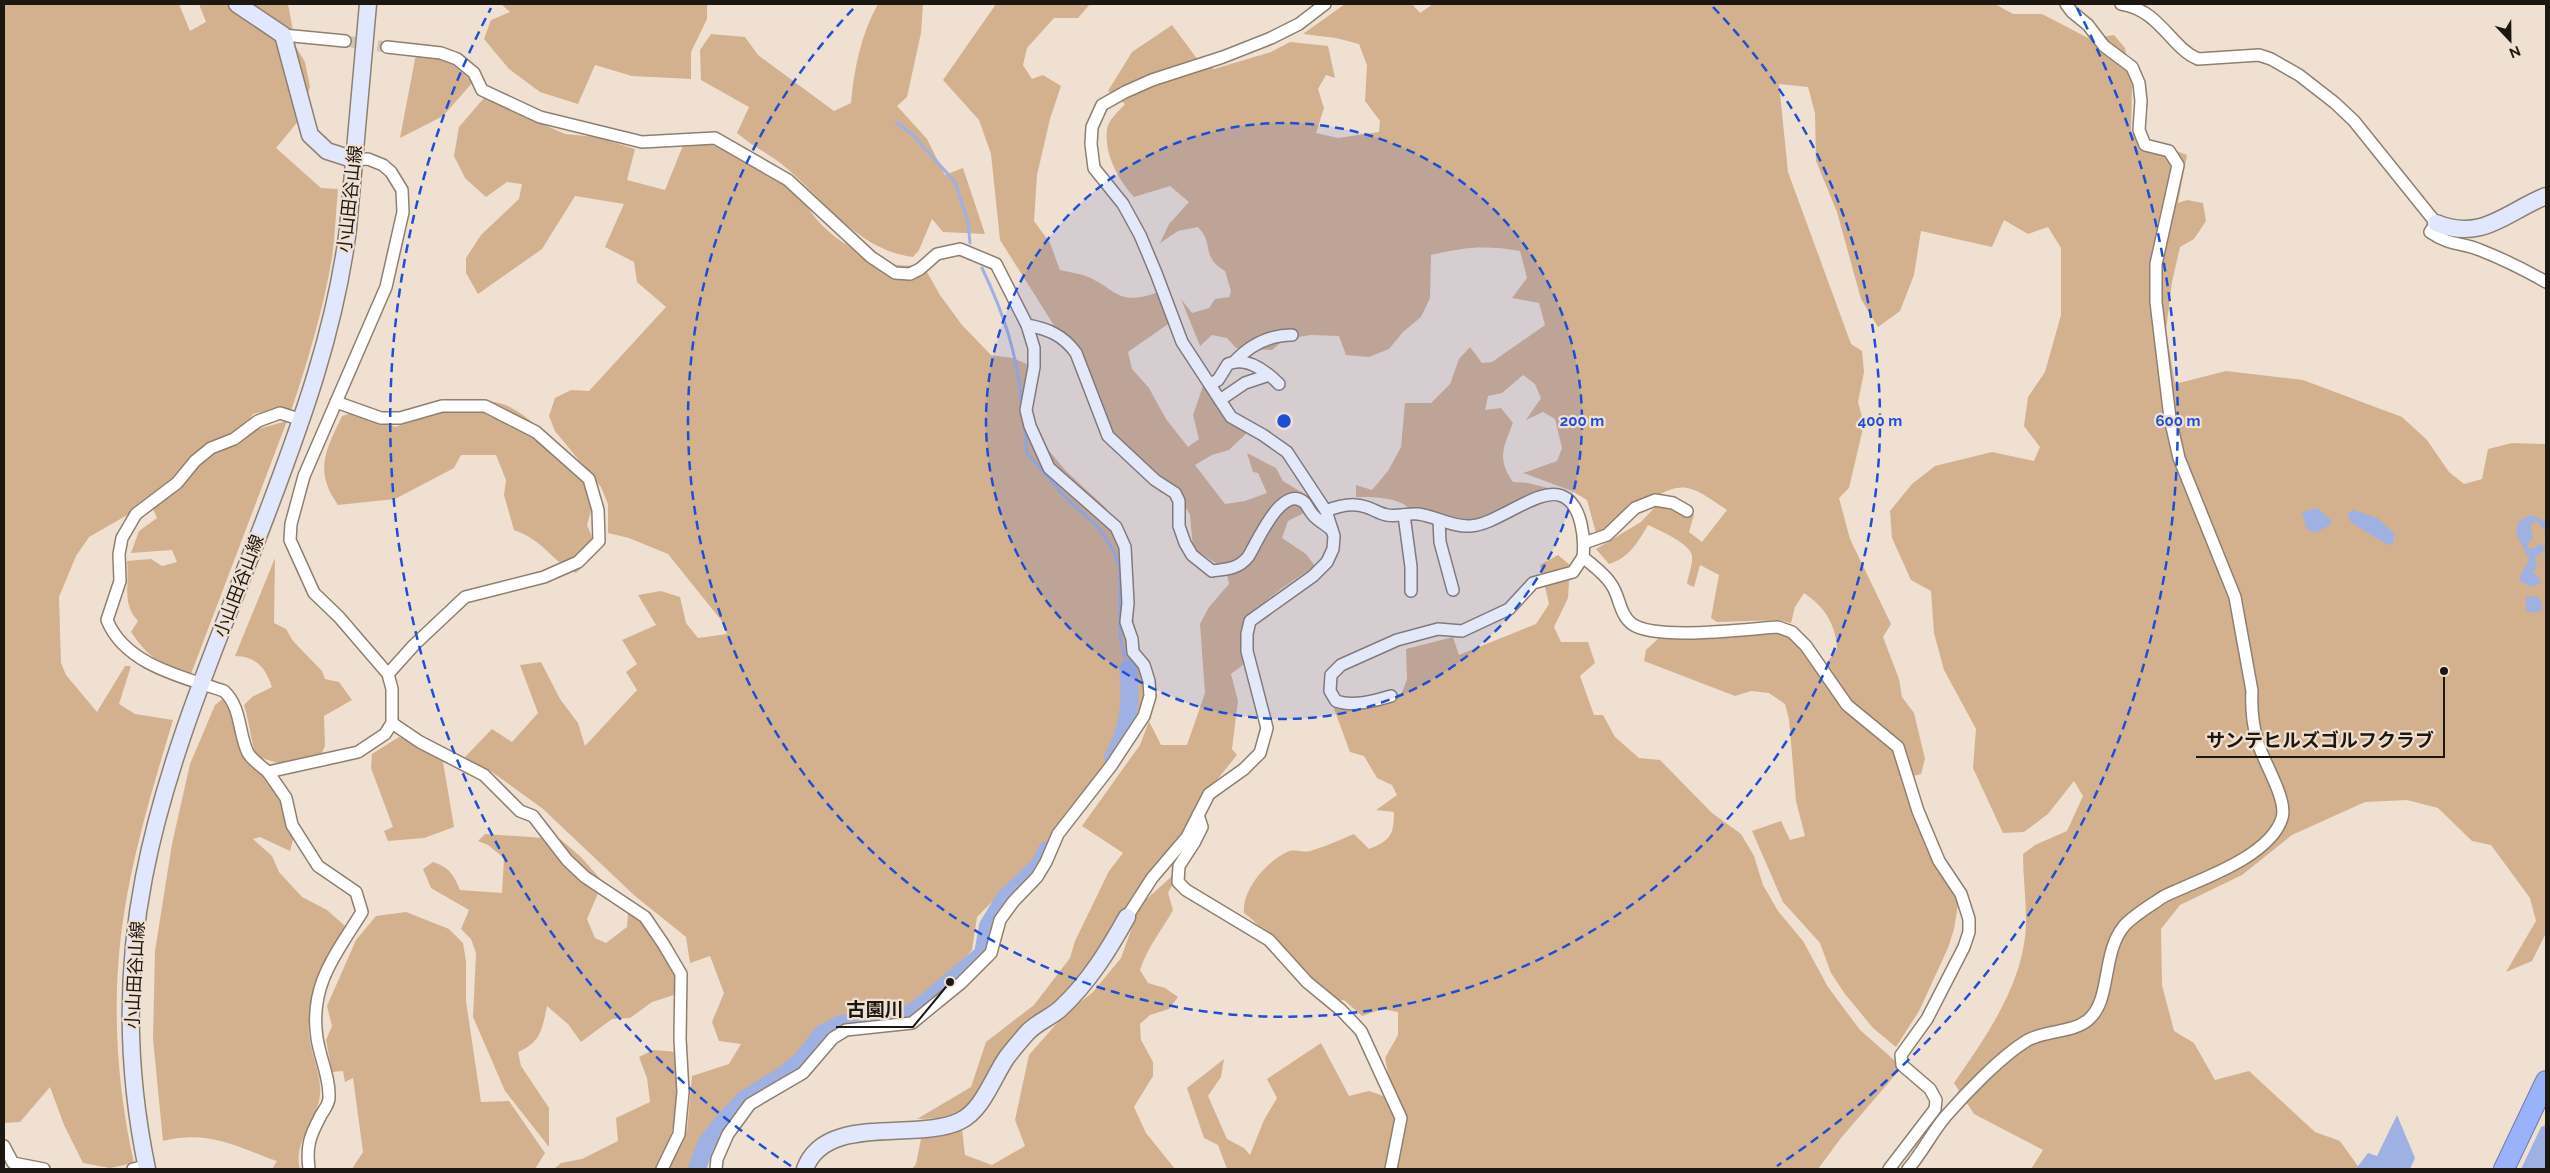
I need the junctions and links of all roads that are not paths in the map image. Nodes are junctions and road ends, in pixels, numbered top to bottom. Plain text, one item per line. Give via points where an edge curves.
1 (237, 4) edge
2 (368, 4) edge
3 (1325, 4) edge
4 (2066, 4) edge
5 (2122, 4) edge
6 (283, 35) junction
7 (345, 41) tunnel mouth
8 (387, 47) tunnel mouth
9 (354, 160) junction
10 (2546, 196) edge
11 (2436, 223) junction
12 (2546, 282) edge
13 (1027, 325) junction
14 (1292, 335) dead end
15 (1234, 362) junction
16 (1270, 376) junction
17 (1210, 384) junction
18 (1279, 384) dead end
19 (1220, 400) junction
20 (336, 402) junction
21 (302, 420) junction
22 (1326, 511) junction
23 (1687, 511) dead end
24 (1404, 515) junction
25 (1439, 520) junction
26 (1332, 530) junction
27 (1584, 543) junction
28 (1583, 557) junction
29 (1453, 590) dead end
30 (1411, 591) dead end
31 (388, 674) junction
32 (202, 683) junction
33 (1391, 696) dead end
34 (392, 723) junction
35 (268, 772) junction
36 (1198, 815) junction
37 (1127, 917) joint
38 (2546, 1081) edge
39 (4, 1146) edge
40 (142, 1168) edge
41 (44, 1169) edge
42 (309, 1169) edge
43 (662, 1169) edge
44 (716, 1169) edge
45 (805, 1169) edge
46 (1391, 1169) edge
47 (1889, 1169) edge
48 (1908, 1169) edge
49 (2504, 1169) edge

1 - 6 main road
2 - 9 main road, 小山田谷山線
3 - 17 street via 1299,24 1271,38 1125,92 1102,106 1092,127 1094,168 1123,204 1140,235 1182,342
4 - 48 street via 2104,46 2132,67 2141,101 2139,130 2144,145 2169,152 2178,165 2156,264 2156,302 2170,418 2179,458 2235,597 2257,741 2282,804 2283,816 2274,836 2263,847 2222,871 2159,899 2124,926 2111,951 2101,1002 2088,1020 2029,1040 2014,1051 1944,1118
5 - 11 street via 2156,21 2186,52 2198,59 2259,55 2299,75 2354,121
6 - 7 street
6 - 9 main road via 310,134 327,151
8 - 13 street via 441,53 456,59 474,73 482,90 540,117 642,142 715,138 788,180 871,257 895,273 910,274 937,254 960,249 996,264
9 - 20 street via 368,159 391,172 402,190 403,212 386,287
9 - 21 main road, 小山田谷山線 via 338,293 325,350
10 - 11 main road via 2480,227 2462,231
11 - 12 street via 2430,232 2444,242 2478,249
13 - 26 street via 1048,329 1068,341 1076,353 1108,436 1155,480 1175,493 1179,501 1179,526 1185,543 1192,555 1212,571 1233,569 1242,564 1285,500 1305,503 1313,515
13 - 44 street via 1034,348 1026,410 1030,426 1049,468 1116,527 1125,548 1126,622 1132,639 1132,652 1144,664 1150,681 1150,696 1144,716 1111,766 1058,834 1037,877 1000,920 991,953 961,983 912,1023 846,1030 833,1038 803,1073 750,1104 728,1134
14 - 15 street via 1278,335 1260,341
15 - 16 street via 1251,365
15 - 17 street via 1228,364 1218,380
16 - 18 street
16 - 19 street via 1245,383
17 - 19 street
19 - 22 street via 1231,417 1287,452
20 - 31 street via 304,476 290,540 314,593
20 - 31 street via 381,418 400,418 442,406 485,406 536,432 590,479 598,510 599,541 578,562 526,582 465,597
21 - 32 main road, 小山田谷山線
21 - 32 street via 280,413 270,415 234,439 211,448 195,460 177,483 136,514 122,538 120,581 107,620 110,628 145,661
22 - 24 street via 1341,505 1364,506 1387,515
22 - 26 street
23 - 27 street via 1673,503 1655,500 1635,508 1607,536
24 - 25 street via 1417,514
24 - 30 street
25 - 27 street via 1479,525 1493,521 1524,503 1560,494 1570,500 1576,511
25 - 29 street via 1440,542
26 - 36 street via 1333,550 1327,562 1313,576 1250,621 1246,634 1247,651 1267,728 1260,753 1209,794
27 - 28 street
28 - 33 street via 1572,572 1533,583 1501,613 1462,631 1438,629 1397,640 1341,665 1331,675 1330,691 1336,701 1370,702
28 - 47 street via 1611,584 1623,614 1632,624 1648,632 1778,627 1792,632 1806,646 1847,705 1898,747 1918,811 1939,861 1961,894 1969,932 1927,1019 1901,1055 1902,1065 1930,1089 1936,1100 1935,1109
31 - 34 street via 392,689
32 - 35 street via 231,697 248,754
32 - 40 main road, 小山田谷山線 via 172,769 154,834 133,950 131,1022
34 - 35 street via 386,734 358,752
34 - 43 street via 420,742 484,774 520,811 533,816 567,860 585,877 645,917 664,945 681,974 683,1092 679,1134
35 - 42 street via 286,798 292,826 318,866 356,892 362,912 328,966 315,1007 317,1038 329,1101 310,1136 307,1150
36 - 37 street via 1187,838 1152,878
36 - 46 street via 1202,827 1179,866 1178,882 1269,940 1361,1032 1401,1118
37 - 45 main road via 1105,957 1085,983 1059,1010 1028,1031 973,1112 961,1121 940,1128 842,1136 819,1149
38 - 49 highway
39 - 41 street via 13,1162

